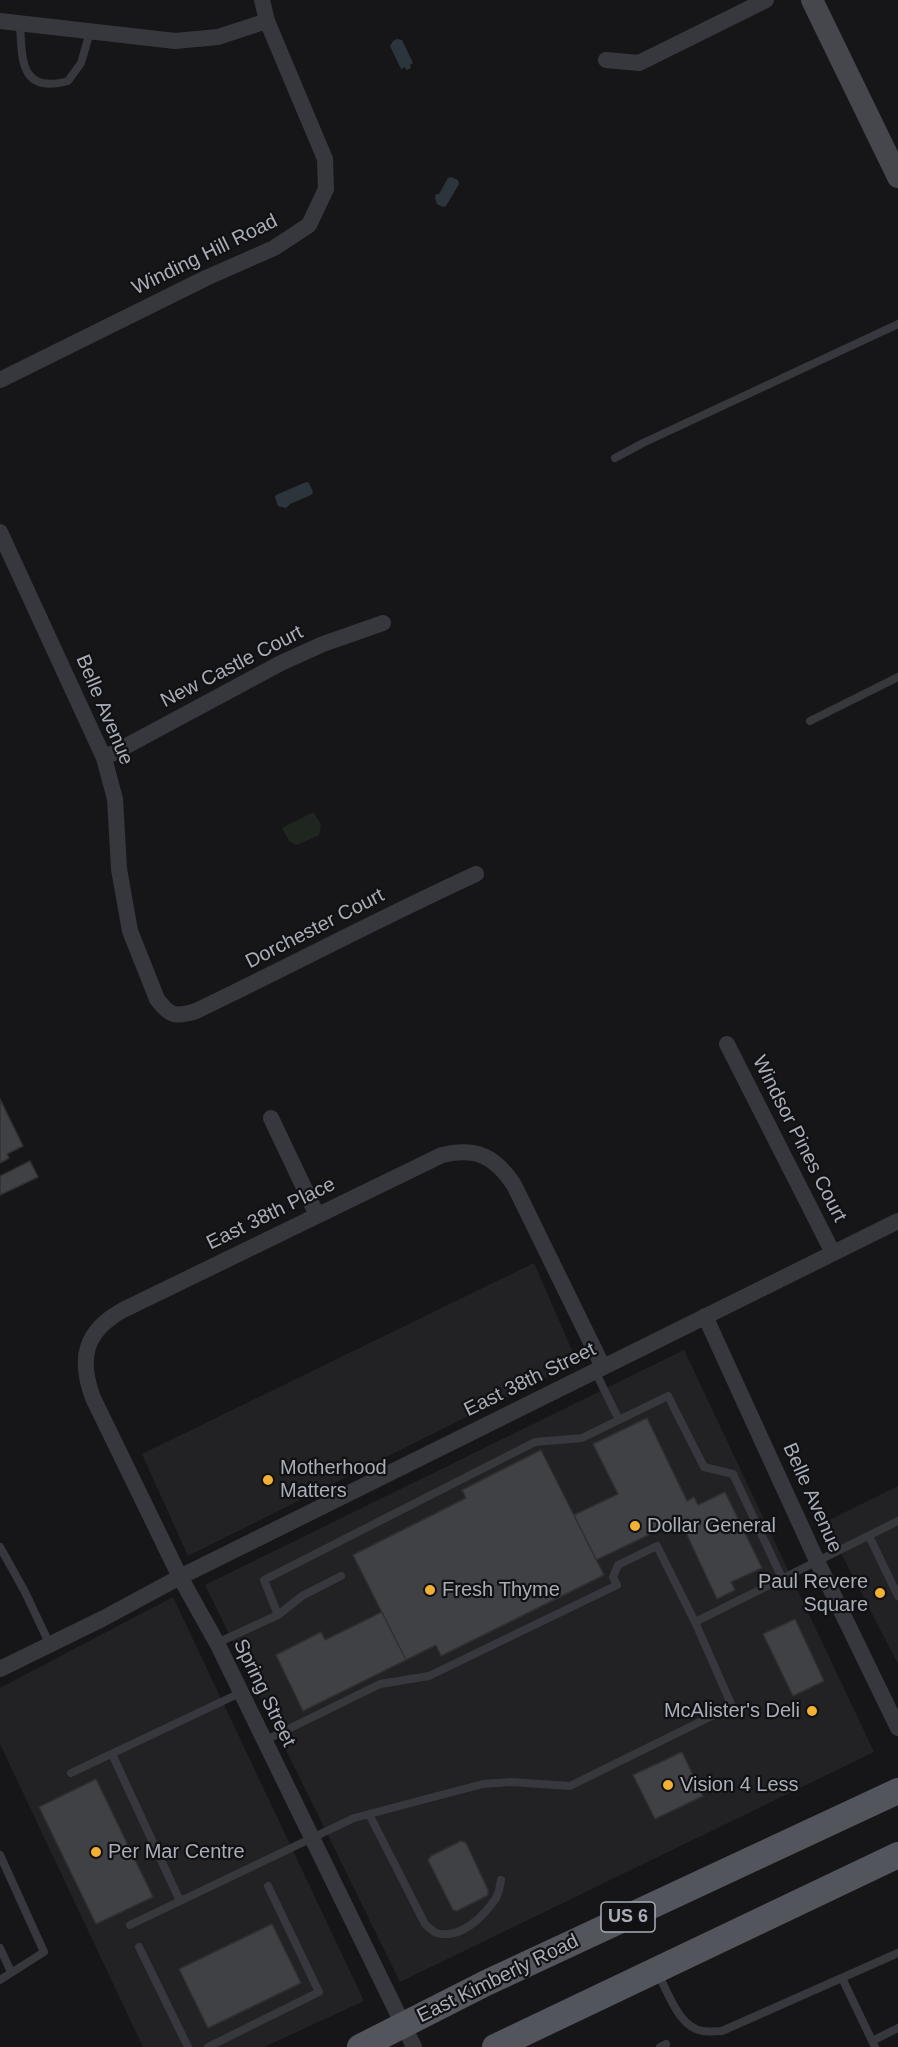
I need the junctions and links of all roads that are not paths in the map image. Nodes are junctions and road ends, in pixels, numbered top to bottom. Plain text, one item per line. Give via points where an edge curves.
1 (262, 0) edge
2 (766, 0) edge
3 (812, 0) edge
4 (0, 21) edge
5 (267, 21) junction
6 (20, 24) junction
7 (90, 32) junction
8 (606, 60) dead end
9 (895, 165) edge
10 (898, 324) edge
11 (0, 380) edge
12 (615, 458) dead end
13 (0, 532) edge
14 (382, 623) dead end
15 (898, 677) edge
16 (810, 721) dead end
17 (104, 758) junction
18 (477, 874) dead end
19 (171, 1014) joint
20 (727, 1044) dead end
21 (271, 1118) dead end
22 (317, 1215) junction
23 (898, 1221) edge
24 (833, 1253) junction
25 (705, 1316) junction
26 (85, 1355) joint
27 (599, 1369) junction
28 (619, 1420) junction
29 (898, 1521) edge
30 (869, 1536) junction
31 (0, 1547) edge
32 (817, 1561) junction
33 (341, 1576) dead end
34 (180, 1577) junction
35 (782, 1578) junction
36 (898, 1596) edge
37 (278, 1615) junction
38 (695, 1622) junction
39 (217, 1643) junction
40 (51, 1645) junction
41 (0, 1669) edge
42 (240, 1693) junction
43 (898, 1728) edge
44 (264, 1741) junction
45 (112, 1754) junction
46 (71, 1773) dead end
47 (898, 1791) edge
48 (369, 1814) junction
49 (312, 1839) junction
50 (898, 1854) edge
51 (0, 1855) edge
52 (501, 1880) dead end
53 (268, 1886) dead end
54 (180, 1901) junction
55 (130, 1925) dead end
56 (139, 1947) dead end
57 (0, 1948) edge
58 (898, 1953) edge
59 (657, 1971) junction
60 (11, 1972) junction
61 (842, 1978) junction
62 (0, 1980) edge
63 (898, 2028) edge
64 (408, 2036) edge
65 (874, 2044) edge
66 (188, 2047) edge
67 (208, 2047) edge
68 (360, 2047) edge
69 (495, 2047) edge

1 - 5 street, Winding Hill Road
2 - 8 street via 639,63
3 - 9 main road
4 - 6 street
5 - 7 street via 218,37 175,41
5 - 11 street, Winding Hill Road via 325,159 326,189 309,225 274,248
6 - 7 street
6 - 7 lane via 22,59 28,72 34,80 51,86 69,81 81,63
10 - 12 lane
13 - 17 street, Belle Avenue
14 - 17 street, New Castle Court via 281,663
15 - 16 lane
17 - 19 street, Belle Avenue via 115,799 119,870 130,931 157,999
18 - 19 street, Dorchester Court via 196,1011
20 - 24 street, Windsor Pines Court
21 - 22 street
22 - 26 street, East 38th Place via 109,1318 90,1341
22 - 27 street, East 38th Place via 442,1155 458,1151 487,1156 506,1172 514,1185
23 - 24 street, East 38th Street
24 - 25 street, East 38th Street
25 - 27 street, East 38th Street
25 - 32 street, Belle Avenue
26 - 34 street, Spring Street via 87,1383 93,1398
27 - 28 lane
27 - 34 street, East 38th Street
28 - 35 lane via 668,1396 704,1467 733,1474
28 - 37 lane via 582,1438 535,1442 264,1580
29 - 30 lane
30 - 32 lane
30 - 36 lane
31 - 40 lane
32 - 35 lane
32 - 43 street, Belle Avenue
33 - 37 lane via 302,1596
34 - 39 street, Spring Street
34 - 40 street, East 38th Street
35 - 38 lane
37 - 39 lane
38 - 44 lane via 657,1546 618,1565 613,1576 617,1585 429,1676 380,1684
38 - 48 lane via 732,1706 570,1786 483,1784
39 - 42 street, Spring Street
40 - 41 street, East 38th Street
42 - 44 street, Spring Street
42 - 45 lane
44 - 49 street, Spring Street
45 - 46 lane
45 - 54 lane
47 - 64 main road, East Kimberly Road / US 6 via 486,1983
48 - 49 lane
48 - 52 lane via 425,1924 436,1933 464,1930 477,1921 497,1897
49 - 54 lane
49 - 64 street, Spring Street
50 - 59 main road
51 - 60 lane via 44,1952
53 - 67 lane via 319,1992
54 - 55 lane
56 - 66 lane
57 - 60 lane
58 - 61 lane
59 - 61 lane via 678,2012 688,2025 701,2031 722,2031
59 - 69 main road
60 - 62 lane
61 - 65 lane
63 - 65 lane
64 - 68 main road, East Kimberly Road / US 6

